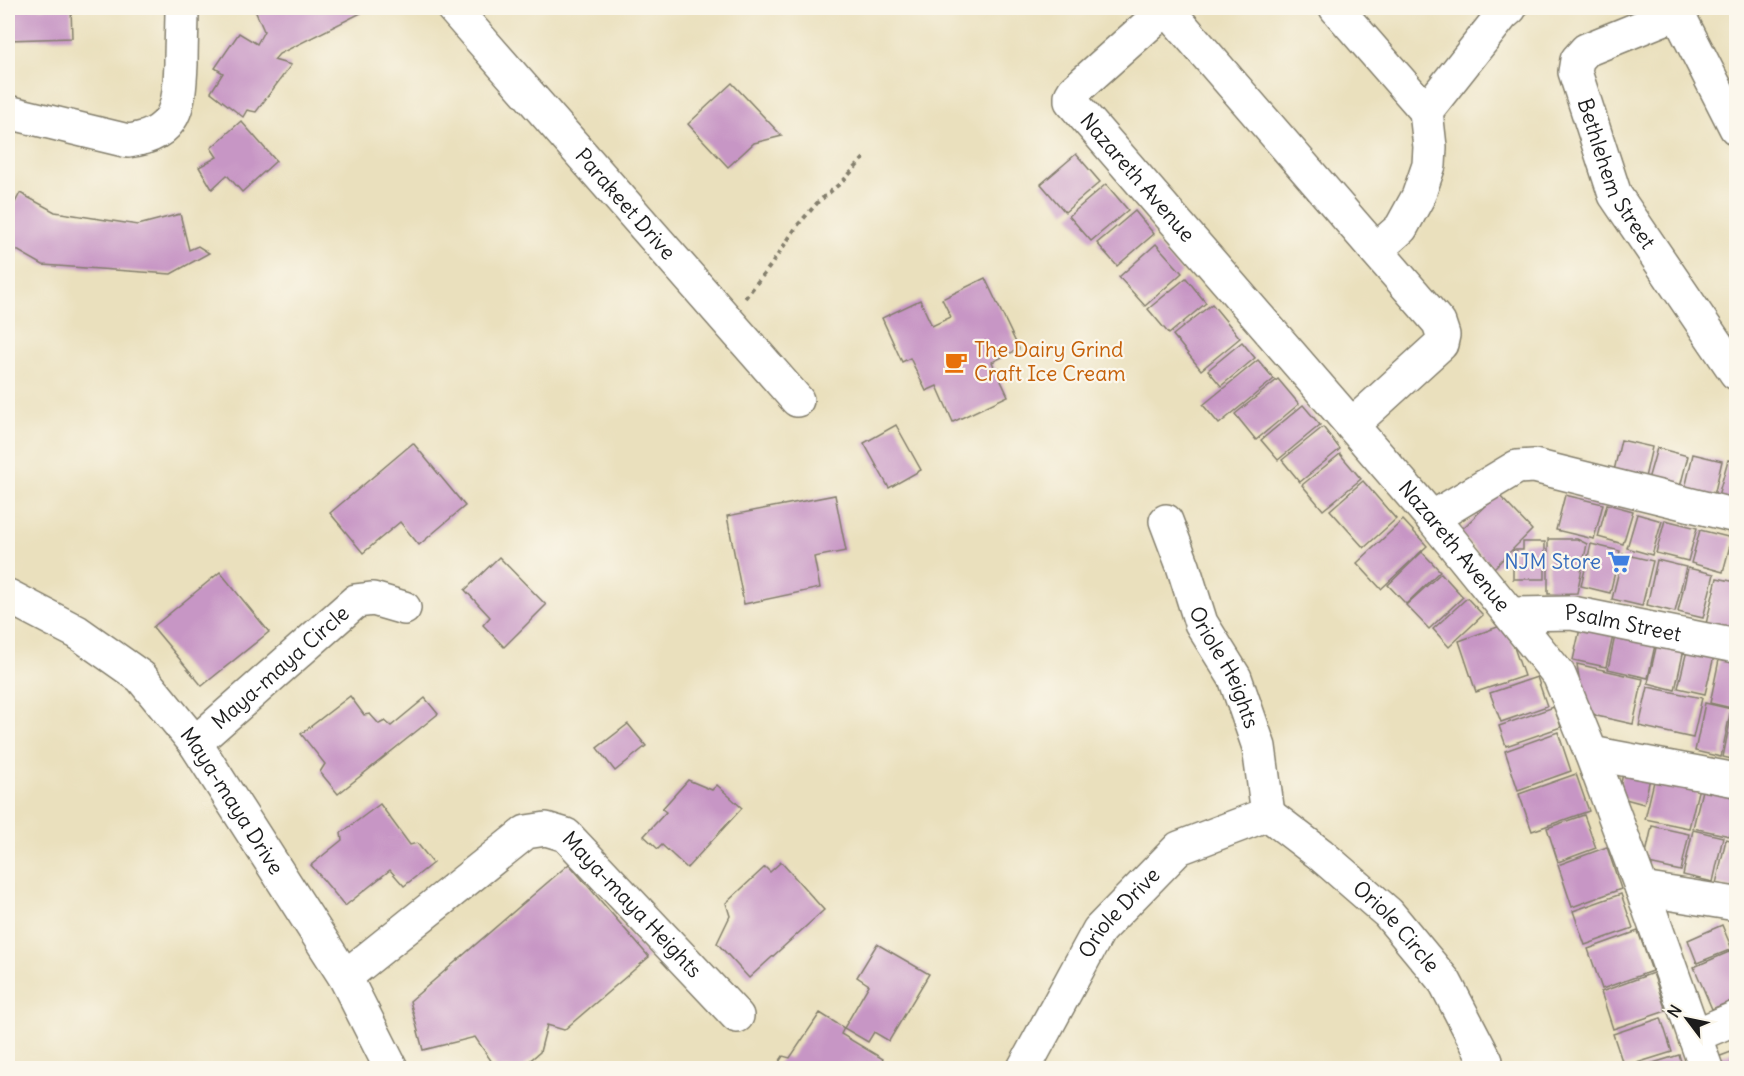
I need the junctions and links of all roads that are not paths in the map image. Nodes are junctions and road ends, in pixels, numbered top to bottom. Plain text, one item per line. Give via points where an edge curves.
1 (182, 8) edge
2 (453, 8) edge
3 (1166, 8) edge
4 (1336, 8) edge
5 (1503, 10) edge
6 (1676, 10) edge
7 (1426, 111) junction
8 (8, 112) edge
9 (1737, 128) edge
10 (1376, 250) junction
11 (1737, 373) edge
12 (797, 400) dead end
13 (1352, 425) junction
14 (1737, 516) edge
15 (1432, 518) junction
16 (1166, 521) dead end
17 (8, 596) edge
18 (404, 608) dead end
19 (1510, 614) junction
20 (1737, 646) edge
21 (195, 743) junction
22 (1591, 753) junction
23 (1737, 780) edge
24 (1268, 814) junction
25 (1642, 889) junction
26 (1737, 904) edge
27 (345, 977) junction
28 (737, 1016) dead end
29 (1737, 1018) edge
30 (1694, 1036) junction
31 (391, 1068) edge
32 (1024, 1068) edge
33 (1486, 1068) edge
34 (1706, 1068) edge

1 - 8 street via 177,108 168,124 153,135 128,141
2 - 12 street, Parakeet Drive
3 - 10 street
3 - 13 street, Nazareth Avenue via 1074,91 1071,101
4 - 7 street
5 - 7 street
6 - 9 street
6 - 11 street, Bethlehem Street via 1586,50 1577,60 1575,72 1615,195
7 - 10 street via 1429,165 1418,197 1401,228
10 - 13 street via 1439,323 1443,335 1441,344
13 - 15 street, Nazareth Avenue
14 - 15 street via 1534,466 1517,467
15 - 19 street, Nazareth Avenue
16 - 24 street, Oriole Heights via 1201,623 1235,678 1256,737
17 - 21 street, Maya-maya Drive via 76,632 141,677
18 - 21 street, Maya-maya Circle via 373,599 356,601
19 - 20 street, Psalm Street via 1572,613
19 - 22 street, Nazareth Avenue via 1559,675
21 - 27 street, Maya-maya Drive
22 - 23 street
22 - 25 street, Nazareth Avenue
24 - 32 street, Oriole Drive via 1179,848 1100,930
24 - 33 street, Oriole Circle via 1388,913 1444,982 1486,1061
25 - 26 street
25 - 30 street, Nazareth Avenue
27 - 28 street, Maya-maya Heights via 526,832 546,829 566,835
27 - 31 street, Maya-maya Drive
29 - 30 street
30 - 34 street, Nazareth Avenue

